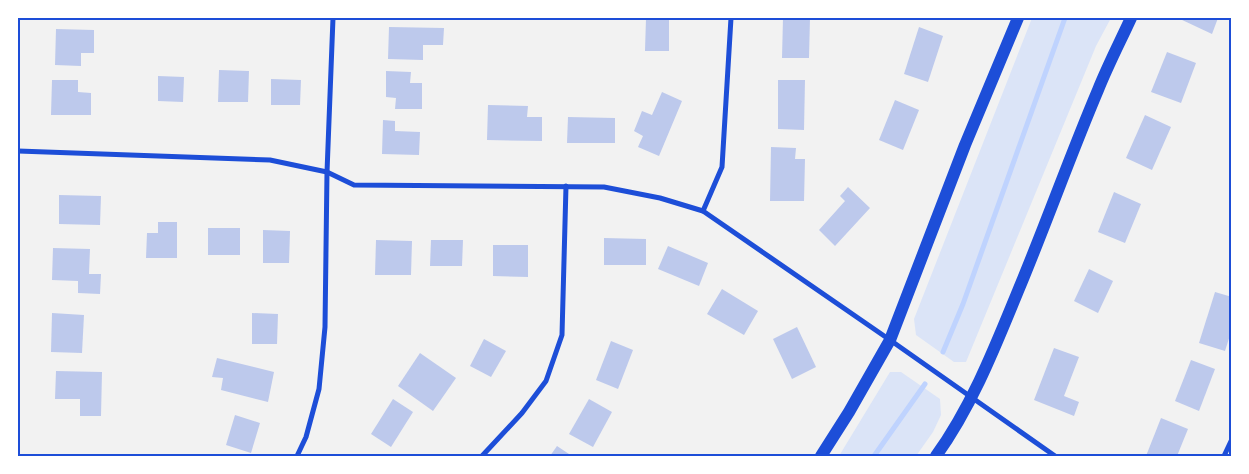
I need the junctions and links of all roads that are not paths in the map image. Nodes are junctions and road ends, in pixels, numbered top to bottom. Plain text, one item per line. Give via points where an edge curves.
1 (332, 18) edge
2 (731, 18) edge
3 (1018, 18) edge
4 (1131, 18) edge
5 (18, 151) edge
6 (326, 172) junction
7 (566, 186) junction
8 (703, 211) junction
9 (890, 340) junction
10 (971, 398) junction
11 (1232, 439) edge
12 (297, 456) edge
13 (482, 456) edge
14 (821, 456) edge
15 (936, 456) edge
16 (1054, 456) edge
17 (1224, 456) edge

1 - 6 street
2 - 8 street via 722,167
3 - 9 main road
4 - 10 main road via 1098,89 997,343
5 - 6 street via 270,160
6 - 7 street via 354,185
6 - 12 street via 325,327 319,389
7 - 8 street via 604,187 660,198
7 - 13 street via 562,335 546,381 522,413
8 - 9 street
9 - 10 street
9 - 14 main road
10 - 15 main road
10 - 16 street
11 - 17 street

